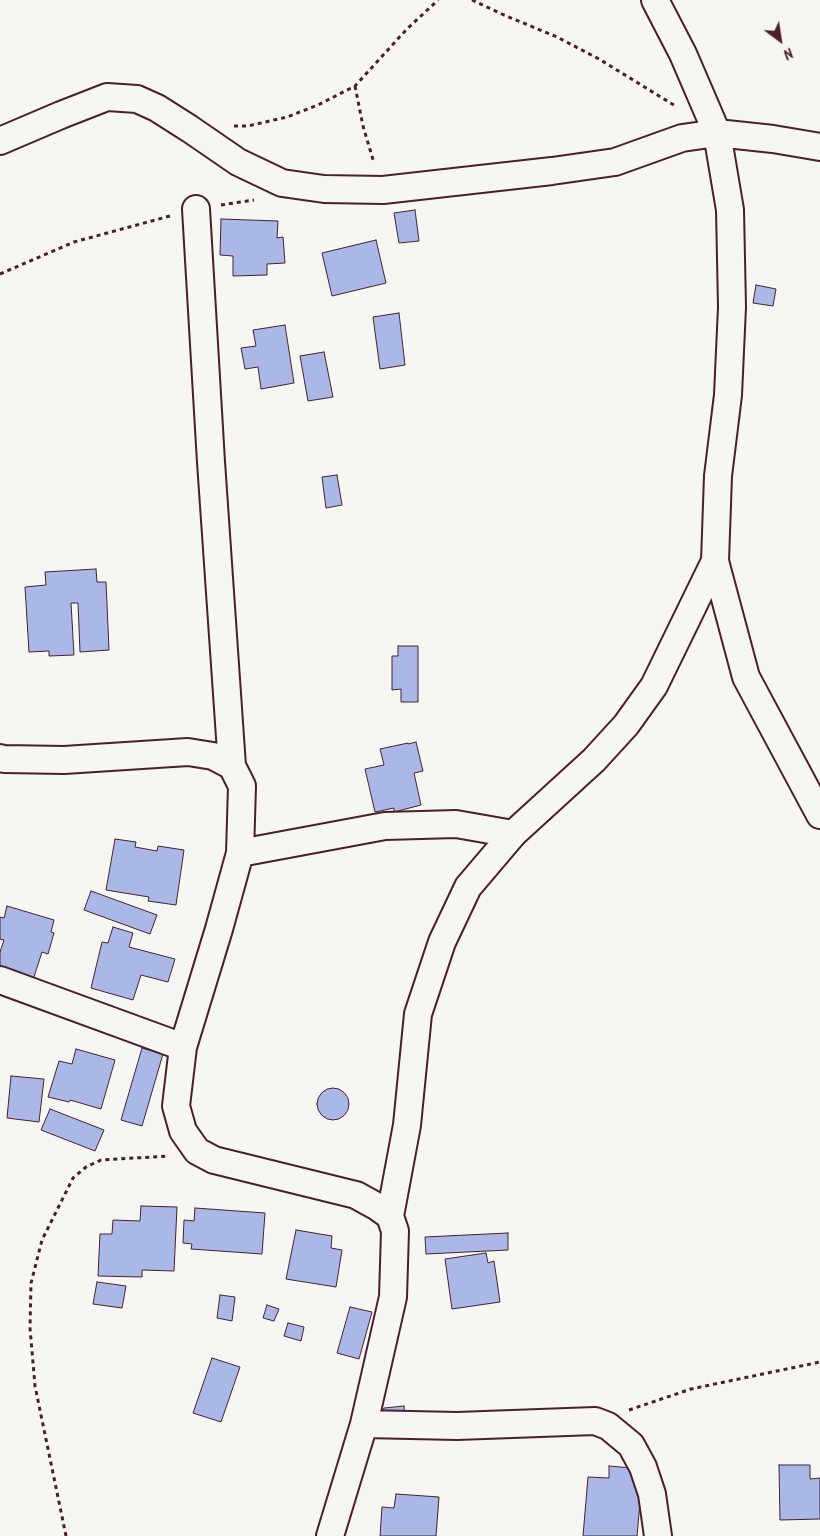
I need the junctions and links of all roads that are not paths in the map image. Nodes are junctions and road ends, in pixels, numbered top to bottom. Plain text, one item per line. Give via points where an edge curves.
1 (655, 0) edge
2 (717, 133) junction
3 (0, 141) edge
4 (820, 147) edge
5 (196, 209) road end
6 (715, 561) junction
7 (0, 758) edge
8 (232, 766) junction
9 (820, 815) edge
10 (513, 834) junction
11 (240, 853) junction
12 (0, 980) edge
13 (183, 1047) junction
14 (390, 1216) junction
15 (364, 1424) junction
16 (330, 1536) edge
17 (658, 1536) edge

1 - 2 street via 683,54
2 - 3 street via 682,138 615,162 383,190 324,189 282,183 238,162 157,108 137,99 107,97
2 - 4 street
2 - 6 street via 730,210 732,307 728,395 718,476
5 - 8 street
6 - 9 street via 746,677
6 - 10 street via 654,686 626,725 594,760
7 - 8 street via 64,760 188,752 213,756
8 - 11 street via 242,786
10 - 11 street via 456,824 384,826
10 - 14 street via 468,888 442,942 418,1014 407,1126
11 - 13 street
12 - 13 street
13 - 14 street via 176,1106 182,1131 197,1151 214,1160 356,1195
14 - 15 street via 395,1231 393,1297
15 - 16 street
15 - 17 street via 457,1426 595,1421 608,1426 631,1445 652,1494

